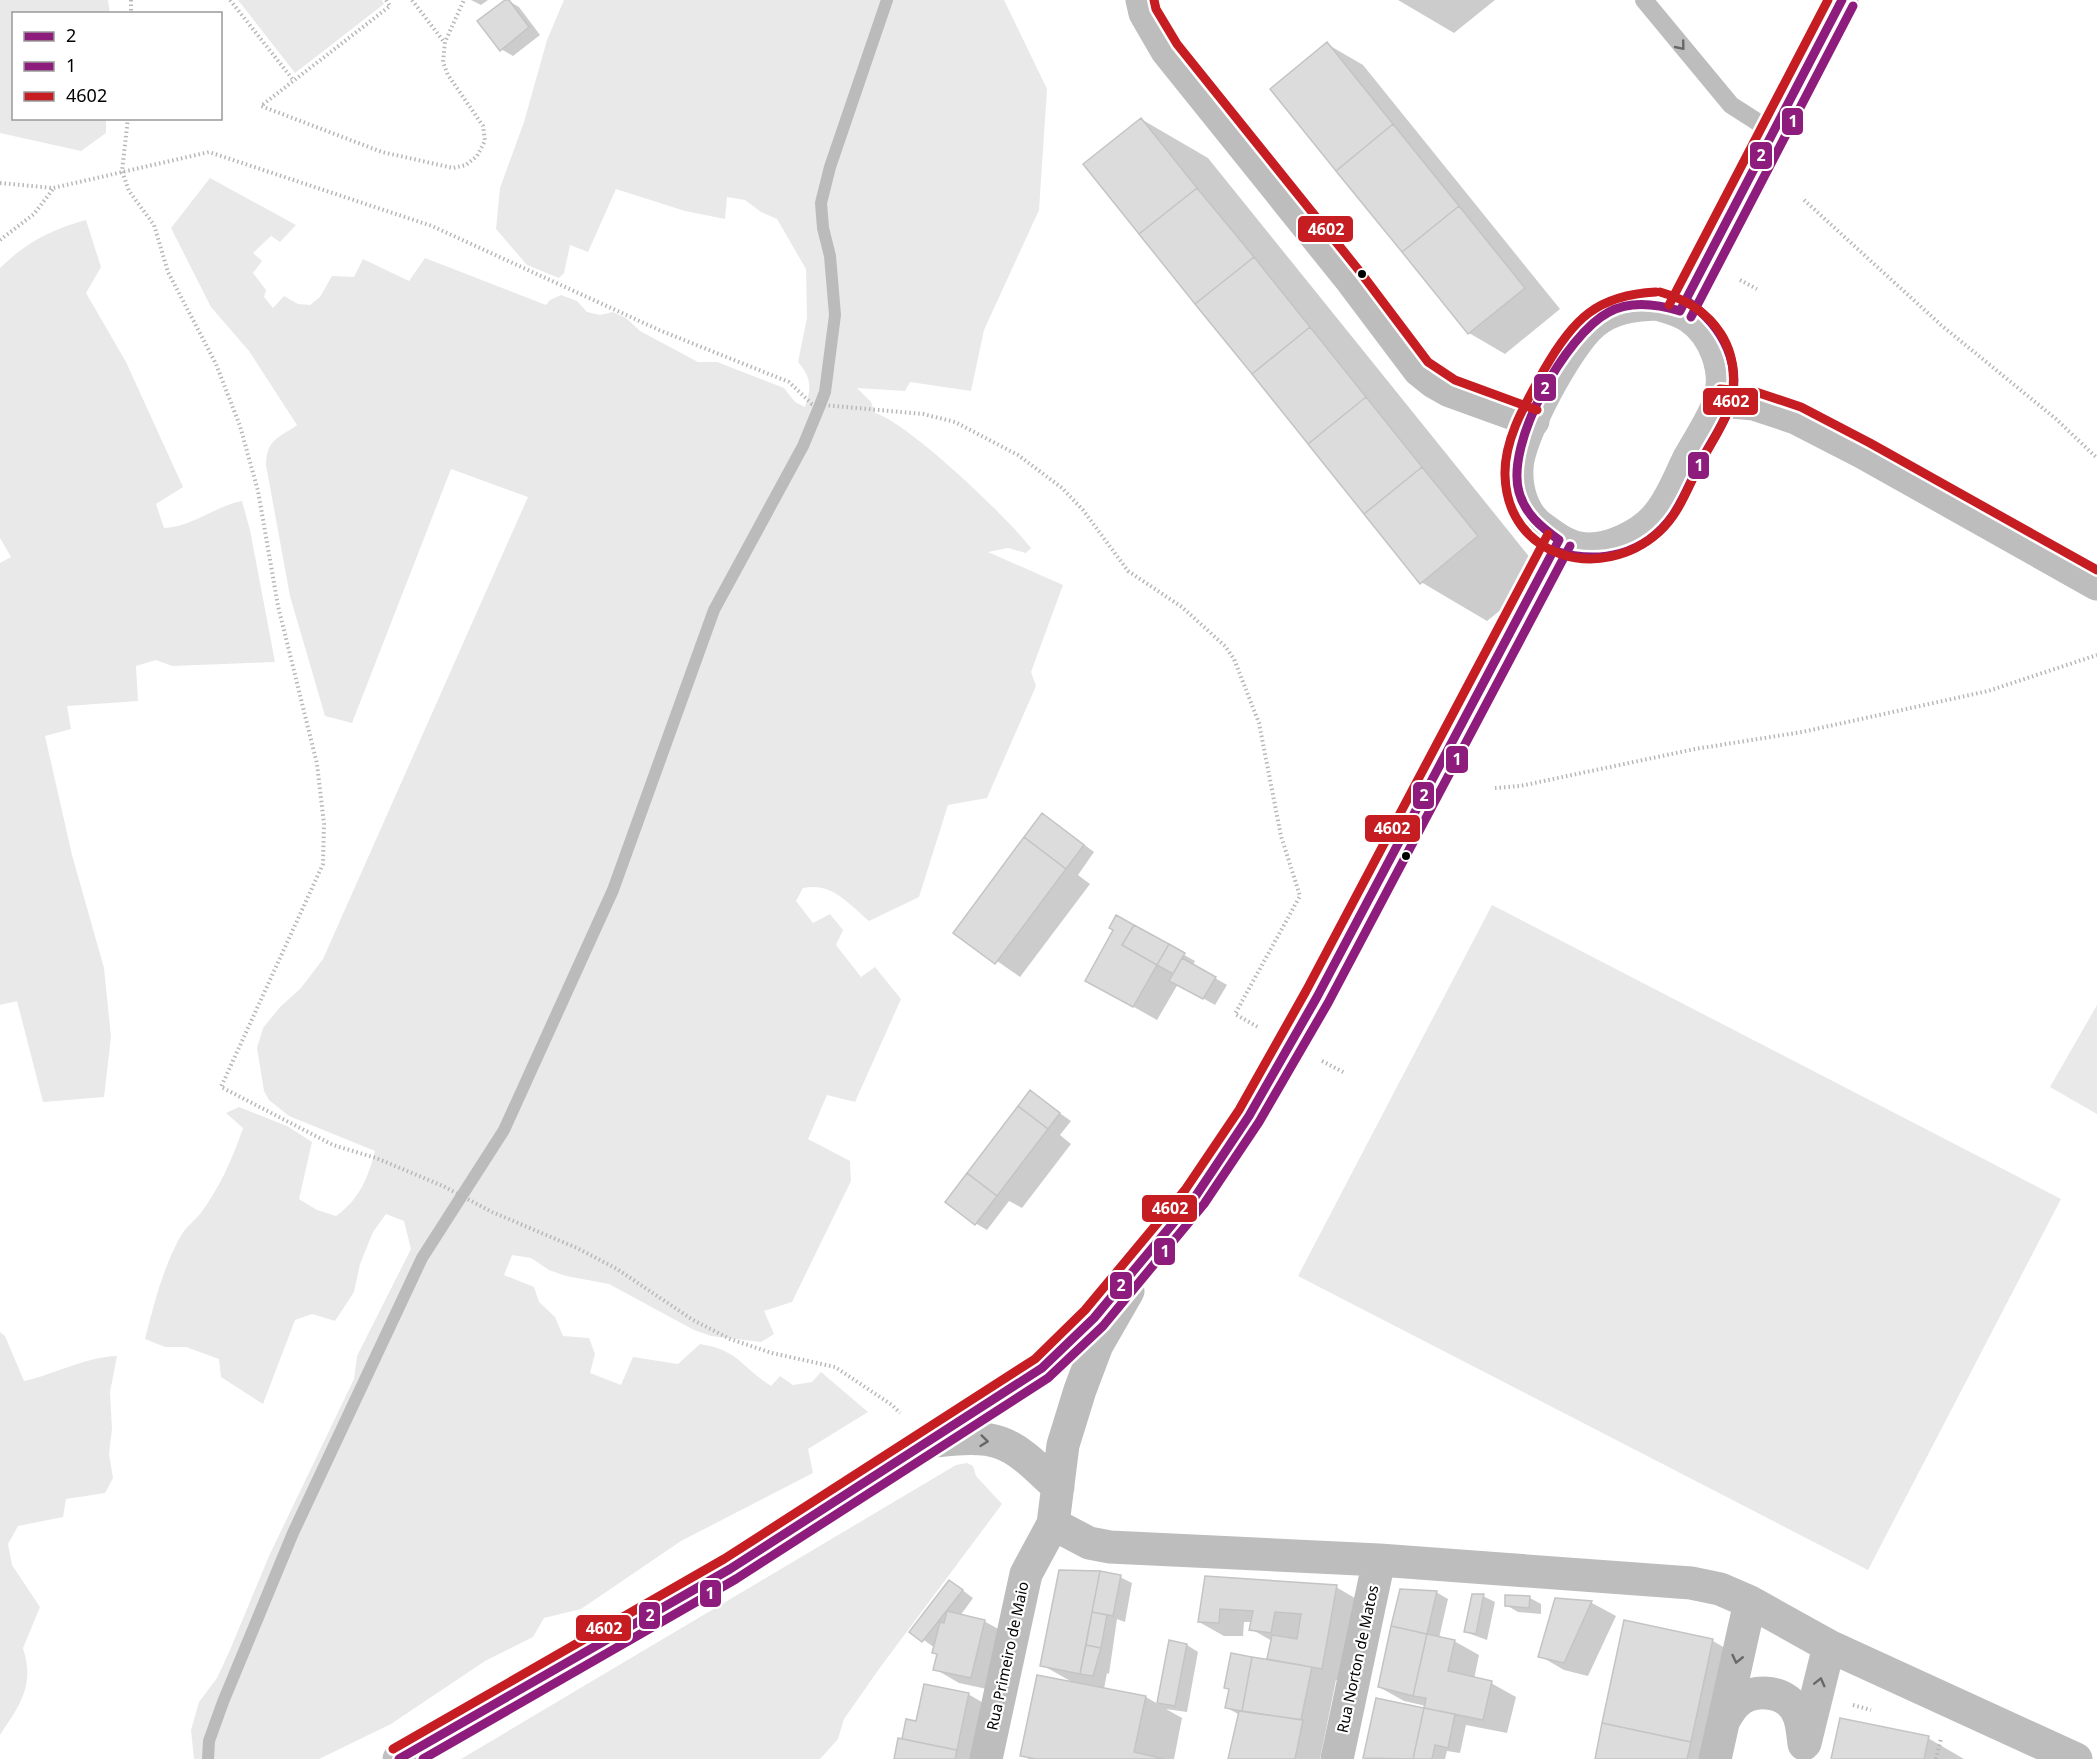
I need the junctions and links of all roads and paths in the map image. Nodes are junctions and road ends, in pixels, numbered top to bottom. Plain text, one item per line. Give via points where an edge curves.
1 (230, 0) edge
2 (386, 0) edge
3 (412, 0) edge
4 (464, 0) edge
5 (1142, 0) edge
6 (1644, 0) edge
7 (1842, 0) edge
8 (445, 42) junction
9 (294, 81) junction
10 (128, 120) edge
11 (1773, 132) junction
12 (122, 171) junction
13 (0, 183) edge
14 (53, 188) junction
15 (1804, 200) dead end
16 (0, 240) edge
17 (1680, 311) junction
18 (1719, 401) junction
19 (1533, 421) junction
20 (2097, 458) edge
21 (1559, 540) junction
22 (2097, 584) edge
23 (2097, 655) edge
24 (1495, 788) dead end
25 (1300, 897) dead end
26 (1145, 1260) junction
27 (926, 1442) junction
28 (1058, 1487) junction
29 (1053, 1524) junction
30 (1379, 1560) junction
31 (1750, 1602) junction
32 (1829, 1646) junction
33 (1817, 1694) junction
34 (1874, 1711) dead end
35 (1724, 1720) junction
36 (1942, 1732) dead end
37 (1803, 1752) edge
38 (399, 1759) edge
39 (986, 1759) edge
40 (1337, 1759) edge
41 (1715, 1759) edge
42 (1936, 1759) edge
43 (2076, 1759) edge

1 - 9 path
2 - 9 path via 390,6
3 - 8 path
4 - 8 path
5 - 19 street via 1145,13 1167,51 1419,369 1450,391
6 -> 11 lane via 1731,105
7 - 11 main road
8 - 9 path via 443,62 448,75 483,126 485,141 477,156 466,165 453,168 382,152 261,106
10 - 12 path
11 - 17 main road
12 - 14 path
12 - 25 path via 209,152 292,178 432,226 659,330 789,382 812,404 923,414 955,422 1018,455 1062,488 1083,510 1128,571 1182,607 1234,659 1259,723 1281,836
12 - 27 path via 129,191 154,225 168,272 216,364 240,426 258,491 296,689 317,764 324,824 323,864 221,1087 333,1145 443,1186 492,1212 578,1248 730,1339 835,1367 892,1405
13 - 14 path
14 - 16 path via 34,214
15 - 20 path via 1941,325 2056,419
17 - 18 main road via 1706,330 1715,347 1722,379
17 - 19 main road via 1657,304 1631,305 1611,311 1593,323 1573,344
18 - 21 main road via 1660,513 1644,529 1618,543 1594,548 1579,548
18 - 22 street via 1754,404 1796,418
19 - 21 main road via 1519,449 1518,492 1537,525
21 - 26 main road via 1249,1116 1195,1197
23 - 24 path via 1988,691 1802,732
26 - 27 main road via 1094,1318 1042,1368
26 - 28 street, Rua Primeiro de Maio via 1097,1345 1063,1445
27 -> 28 street via 963,1439 1001,1443 1028,1460
27 - 38 main road via 729,1569
28 - 29 street, Rua Primeiro de Maio
29 - 30 street via 1089,1543 1110,1547
29 - 39 street, Rua Primeiro de Maio via 1026,1574
30 - 31 street via 1691,1583 1720,1589
30 - 40 street, Rua Norton de Matos
31 - 32 street
31 -> 35 street
33 -> 32 street
32 - 43 street
33 - 34 path
33 - 37 street
35 - 37 street via 1735,1704 1747,1696 1761,1692 1776,1694 1790,1702 1799,1714
35 - 41 street
36 - 42 path

